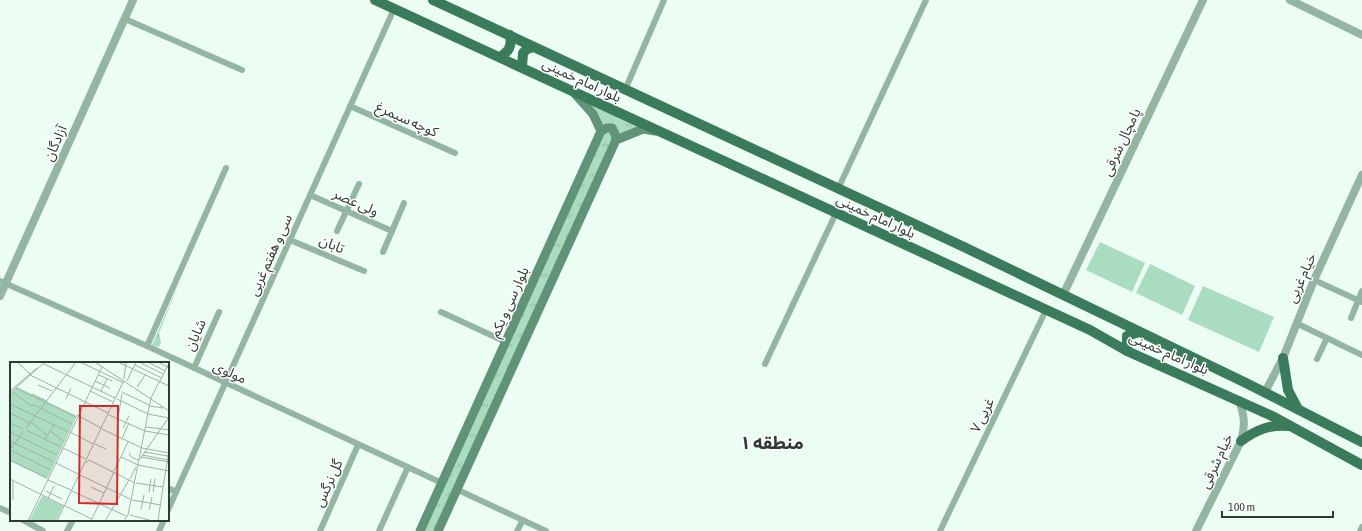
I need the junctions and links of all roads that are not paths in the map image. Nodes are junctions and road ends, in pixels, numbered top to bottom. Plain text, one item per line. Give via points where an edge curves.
1 (133, 0) edge
2 (374, 0) edge
3 (433, 0) edge
4 (664, 0) edge
5 (926, 0) edge
6 (1203, 0) edge
7 (1290, 0) edge
8 (394, 9) junction
9 (125, 19) junction
10 (510, 35) junction
11 (1362, 35) edge
12 (534, 47) junction
13 (500, 57) junction
14 (522, 67) junction
15 (242, 70) dead end
16 (571, 90) junction
17 (625, 90) junction
18 (350, 106) junction
19 (601, 131) junction
20 (660, 132) junction
21 (616, 140) junction
22 (455, 153) dead end
23 (226, 168) dead end
24 (1362, 175) edge
25 (359, 184) dead end
26 (838, 189) junction
27 (310, 195) junction
28 (404, 203) dead end
29 (346, 211) junction
30 (836, 213) junction
31 (337, 231) dead end
32 (392, 231) junction
33 (290, 240) junction
34 (383, 252) dead end
35 (364, 271) dead end
36 (1314, 280) junction
37 (3, 282) edge
38 (1362, 291) edge
39 (1063, 295) junction
40 (0, 296) edge
41 (1360, 301) edge
42 (1046, 310) junction
43 (219, 312) dead end
44 (441, 312) dead end
45 (1351, 318) dead end
46 (1296, 323) junction
47 (1139, 332) junction
48 (1327, 338) junction
49 (506, 342) junction
50 (146, 346) junction
51 (1127, 351) junction
52 (1362, 355) edge
53 (1284, 358) junction
54 (1317, 359) dead end
55 (765, 364) dead end
56 (194, 368) junction
57 (225, 383) junction
58 (1265, 392) junction
59 (1239, 400) junction
60 (1298, 409) junction
61 (1292, 427) junction
62 (1241, 441) junction
63 (1362, 442) edge
64 (358, 445) junction
65 (1362, 464) edge
66 (408, 468) junction
67 (442, 483) junction
68 (169, 488) edge
69 (456, 489) junction
70 (176, 492) junction
71 (0, 508) edge
72 (169, 508) edge
73 (10, 513) edge
74 (523, 520) junction
75 (25, 521) edge
76 (73, 521) edge
77 (164, 521) edge
78 (1362, 527) edge
79 (43, 531) edge
80 (68, 531) edge
81 (159, 531) edge
82 (320, 531) edge
83 (379, 531) edge
84 (420, 531) edge
85 (438, 531) edge
86 (518, 531) edge
87 (546, 531) edge
88 (940, 531) edge
89 (1196, 531) edge
90 (1360, 531) edge

1 - 9 street, آزادگان
2 - 8 main road, بلوار امام خمینی
3 - 10 main road, بلوار امام خمینی
4 - 17 street
5 - 26 street
6 - 39 street, پامچال شرقی
7 - 11 street
8 - 13 main road, بلوار امام خمینی
8 - 18 street, سی و هفتم غربی
9 - 15 street
9 - 37 street, آزادگان
10 - 12 main road, بلوار امام خمینی
10 - 13 main road via 510,49
12 - 14 main road via 523,53
12 - 17 main road, بلوار امام خمینی
13 - 14 main road, بلوار امام خمینی
14 - 16 main road, بلوار امام خمینی
16 - 19 main road via 593,114
16 - 20 main road, بلوار امام خمینی
17 - 26 main road, بلوار امام خمینی
18 - 22 street, کوچه سیمرغ
18 - 27 street, سی و هفتم غربی
19 - 21 main road via 612,128
19 - 49 main road, بلوار سی و یکم
20 - 21 main road via 643,129
20 - 30 main road, بلوار امام خمینی
21 - 69 main road, بلوار سی و یکم
23 - 50 street
24 - 36 street, خیام غربی
25 - 29 street
26 - 39 main road, بلوار امام خمینی
27 - 29 street, ولی عصر
27 - 33 street, سی و هفتم غربی
28 - 32 street
29 - 31 street
29 - 32 street, ولی عصر
30 - 42 main road, بلوار امام خمینی
30 - 55 street
32 - 34 street
33 - 35 street, تابان
33 - 57 street, سی و هفتم غربی
36 - 41 street
36 - 46 street, خیام غربی
37 - 40 street, آزادگان
37 - 50 street, مولوی
38 - 41 street
39 - 47 main road, بلوار امام خمینی
41 - 45 street
42 - 51 main road, بلوار امام خمینی via 1090,330
42 - 88 street, ۷ غربی
43 - 56 street, شایان
44 - 49 street
46 - 48 street
46 - 53 street, خیام غربی
47 - 51 main road via 1127,336
47 - 58 main road, بلوار امام خمینی
48 - 52 street
48 - 54 street
49 - 67 main road, بلوار سی و یکم
50 - 56 street, مولوی
51 - 59 main road, بلوار امام خمینی
53 - 58 street, خیام غربی
53 - 60 main road via 1288,390
56 - 57 street, مولوی
57 - 64 street, مولوی
57 - 70 street, سی و هفتم غربی
58 - 60 main road, بلوار امام خمینی
59 - 61 main road, بلوار امام خمینی
59 - 62 street, خیام شرقی via 1245,427
60 - 63 main road, بلوار امام خمینی
61 - 62 main road via 1259,429
61 - 65 main road, بلوار امام خمینی
62 - 89 street, خیام شرقی
64 - 66 street, مولوی
64 - 82 street, گل نرگس
66 - 67 street, مولوی
66 - 83 street
67 - 84 main road, بلوار سی و یکم
68 - 70 street
69 - 74 street
69 - 85 main road, بلوار سی و یکم
70 - 72 street, سی و هفتم غربی
71 - 73 street
74 - 86 street
74 - 87 street
75 - 79 street
76 - 80 street
77 - 81 street
78 - 90 street

